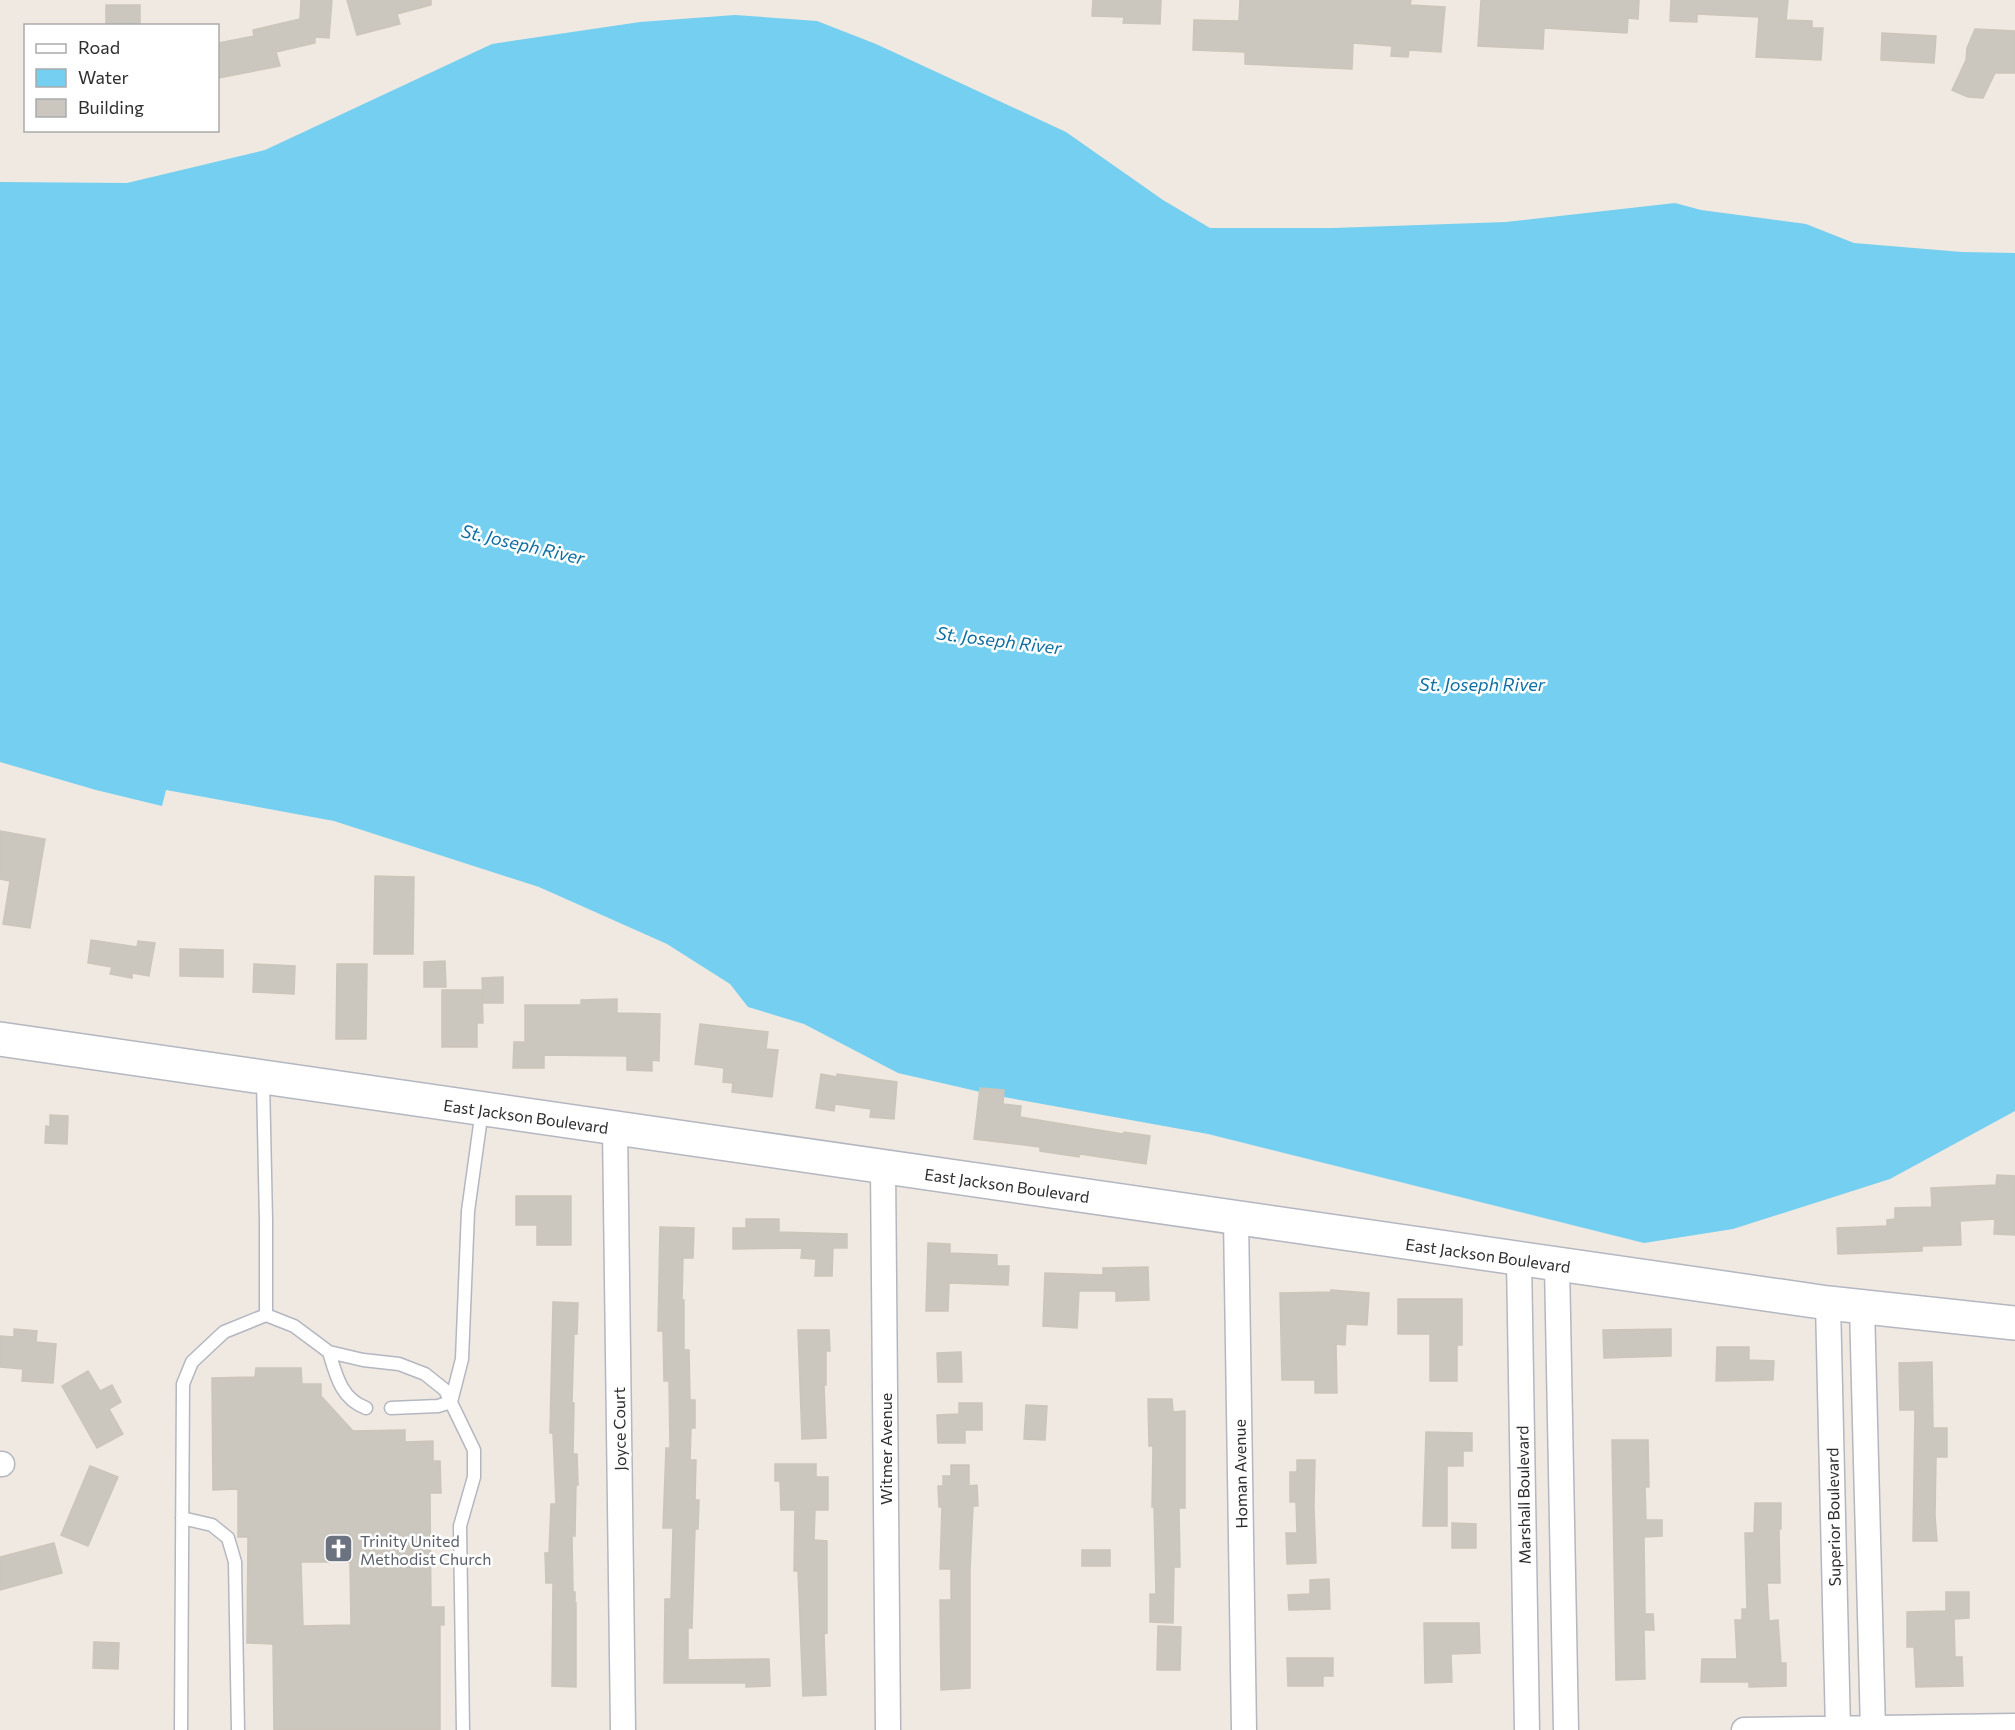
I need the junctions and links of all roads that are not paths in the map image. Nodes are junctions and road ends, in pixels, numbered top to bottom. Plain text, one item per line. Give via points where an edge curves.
1 (0, 1039) edge
2 (263, 1078) junction
3 (482, 1109) junction
4 (615, 1128) junction
5 (884, 1167) junction
6 (1236, 1218) junction
7 (1519, 1259) junction
8 (1557, 1265) junction
9 (1828, 1303) junction
10 (1862, 1306) junction
11 (266, 1315) junction
12 (2015, 1323) edge
13 (329, 1352) junction
14 (451, 1402) junction
15 (366, 1408) dead end
16 (391, 1408) dead end
17 (182, 1518) junction
18 (2015, 1726) edge
19 (1838, 1729) edge
20 (1873, 1729) edge
21 (181, 1730) edge
22 (238, 1730) edge
23 (463, 1730) edge
24 (623, 1730) edge
25 (888, 1730) edge
26 (1244, 1730) edge
27 (1527, 1730) edge
28 (1566, 1730) edge
29 (1744, 1730) edge

1 - 2 main road, East Jackson Boulevard
2 - 3 main road, East Jackson Boulevard
2 - 11 lane
3 - 4 main road, East Jackson Boulevard
3 - 14 lane via 468,1211 462,1359
4 - 5 main road, East Jackson Boulevard
4 - 24 street, Joyce Court
5 - 6 main road, East Jackson Boulevard
5 - 25 street, Witmer Avenue
6 - 7 main road, East Jackson Boulevard
6 - 26 street, Homan Avenue
7 - 8 main road, East Jackson Boulevard
7 - 27 street, Marshall Boulevard
8 - 9 main road, East Jackson Boulevard
8 - 28 street
9 - 10 main road, East Jackson Boulevard
9 - 19 street, Superior Boulevard
10 - 12 main road, East Jackson Boulevard
10 - 20 street, Superior Boulevard
11 - 13 lane via 294,1326
11 - 17 lane via 224,1332 192,1362 183,1384
13 - 14 lane via 408,1367 445,1390
13 - 15 lane via 347,1396
14 - 16 lane
14 - 23 lane via 474,1450 474,1478 460,1526
17 - 21 lane
17 - 22 lane via 212,1525 228,1538 235,1562
18 - 20 street
19 - 20 street
19 - 29 street

